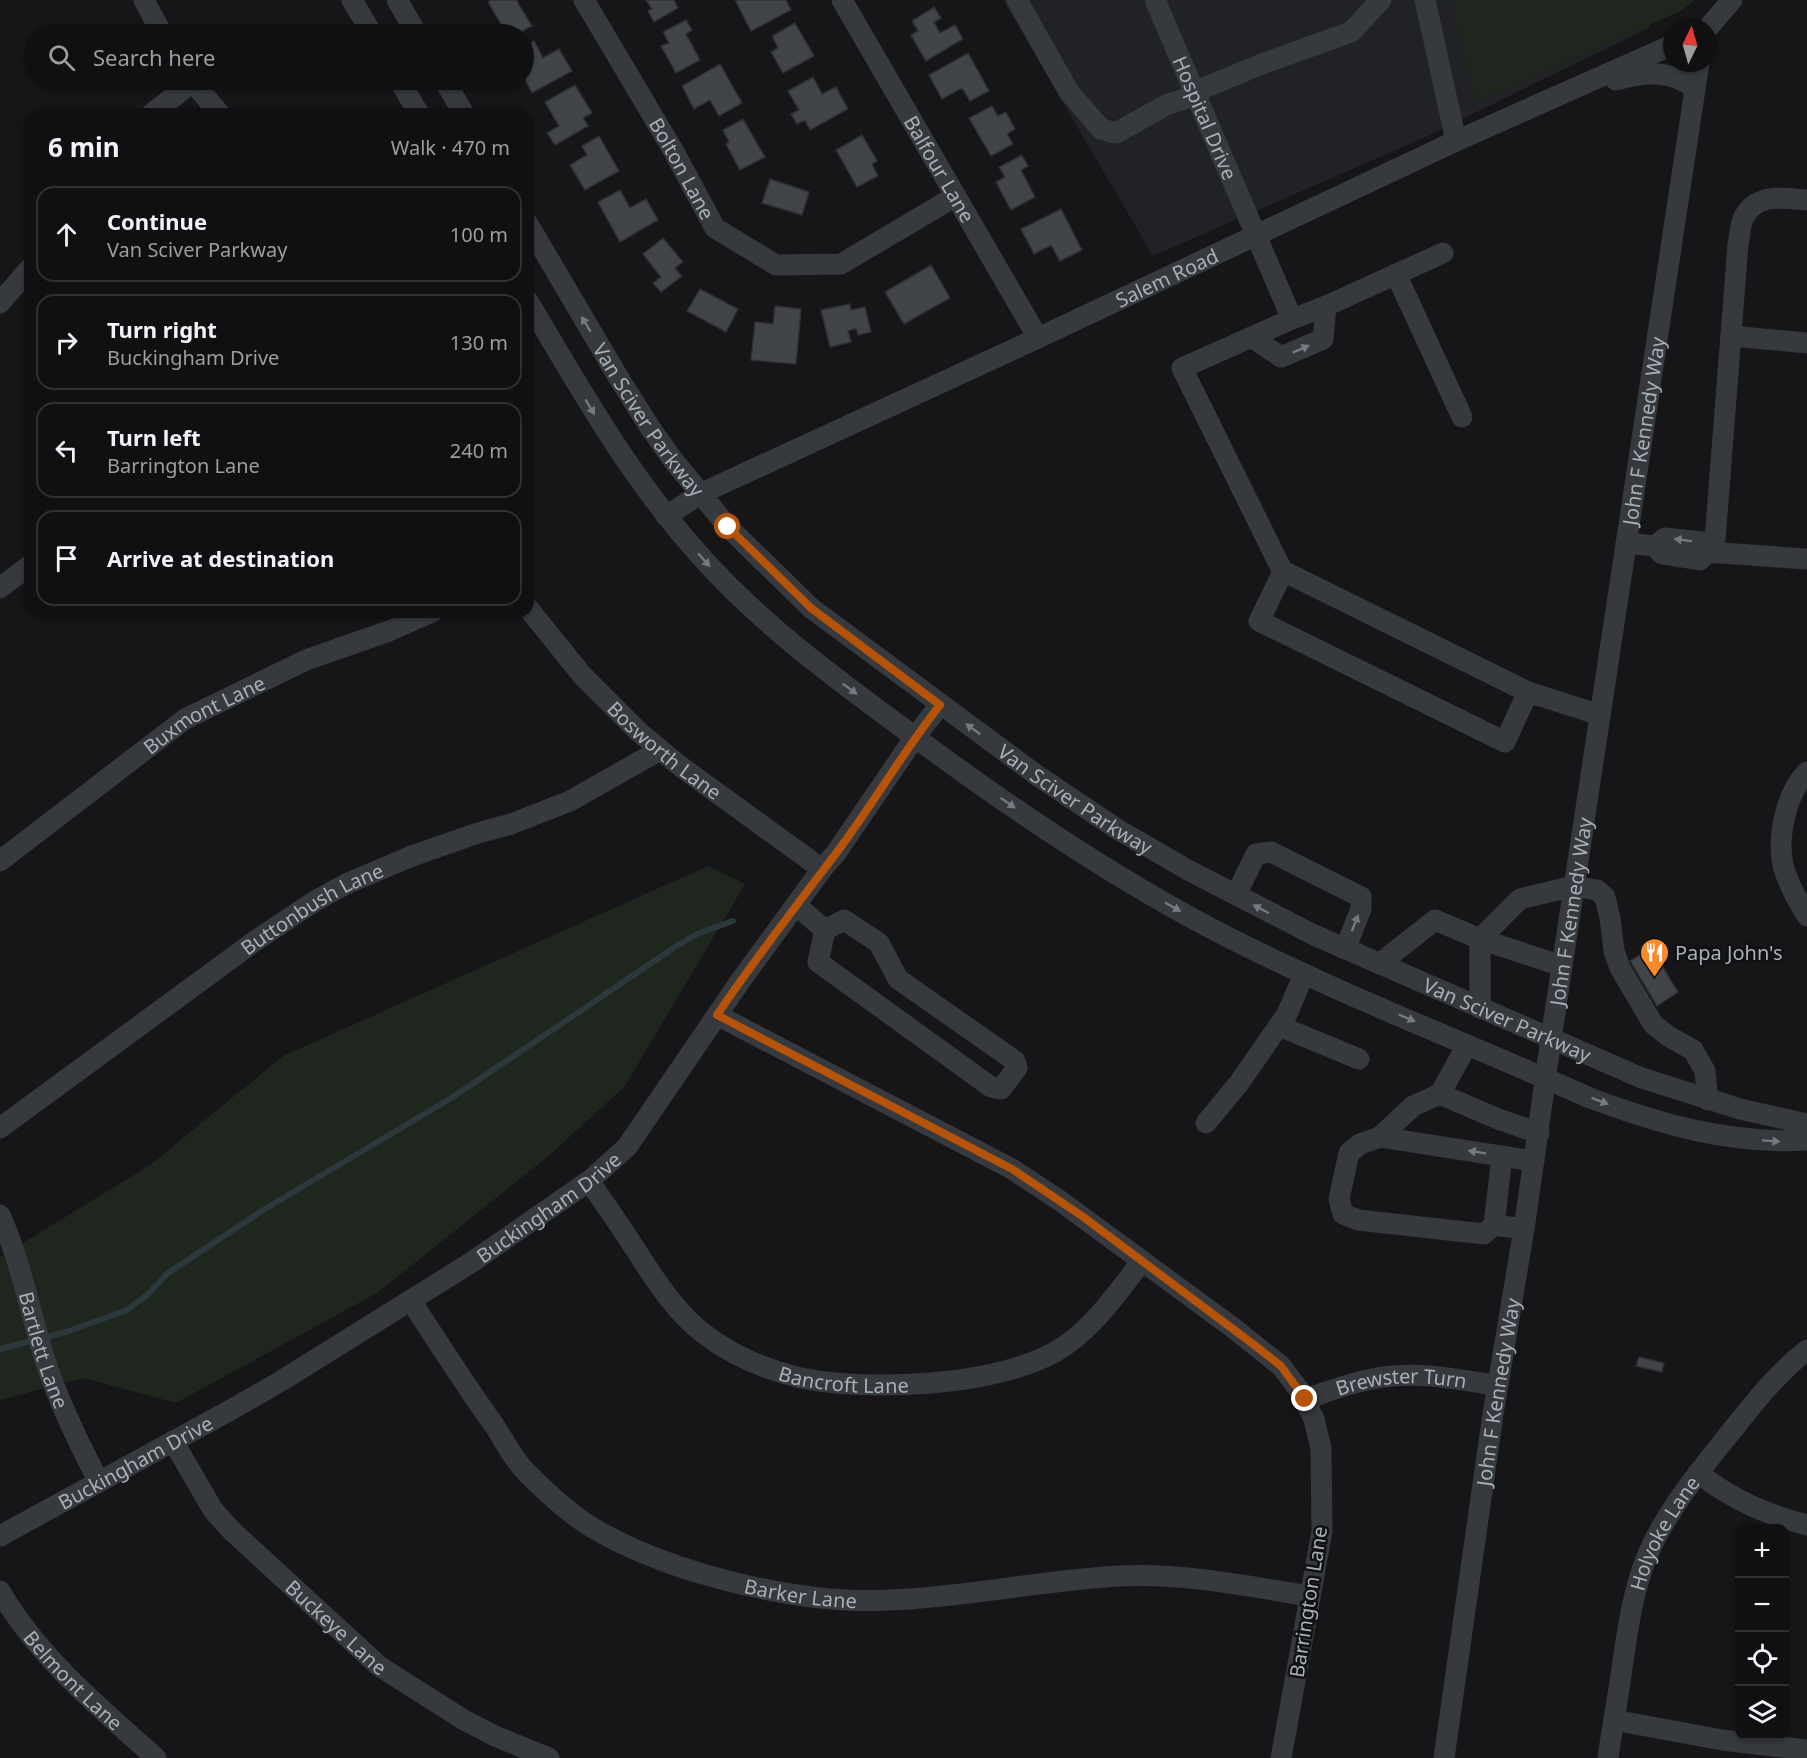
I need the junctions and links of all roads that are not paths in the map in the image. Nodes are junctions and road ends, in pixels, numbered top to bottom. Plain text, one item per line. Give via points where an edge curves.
1 (144, 0) edge
2 (352, 0) edge
3 (397, 0) edge
4 (585, 0) edge
5 (843, 0) edge
6 (1017, 0) edge
7 (1155, 0) edge
8 (1381, 0) edge
9 (1425, 0) edge
10 (1732, 0) edge
11 (1717, 19) edge
12 (157, 24) edge
13 (366, 24) edge
14 (411, 24) edge
15 (1663, 49) edge
16 (1698, 72) edge
17 (1695, 89) junction
18 (181, 90) edge
19 (200, 90) edge
20 (405, 90) edge
21 (450, 90) edge
22 (1195, 94) junction
23 (1563, 94) junction
24 (158, 108) edge
25 (215, 108) edge
26 (415, 108) edge
27 (460, 108) edge
28 (1456, 141) junction
29 (956, 196) junction
30 (1807, 200) edge
31 (534, 234) edge
32 (1257, 235) junction
33 (1443, 253) dead end
34 (1396, 274) junction
35 (24, 275) edge
36 (0, 303) edge
37 (1326, 306) junction
38 (534, 311) edge
39 (1292, 319) junction
40 (1731, 336) junction
41 (1251, 337) junction
42 (1038, 338) junction
43 (1807, 343) edge
44 (1462, 417) dead end
45 (702, 493) junction
46 (666, 516) junction
47 (1626, 543) junction
48 (1711, 552) junction
49 (1807, 559) edge
50 (24, 570) edge
51 (1283, 571) junction
52 (0, 588) edge
53 (534, 615) edge
54 (419, 618) edge
55 (1528, 692) junction
56 (940, 705) junction
57 (1600, 716) junction
58 (915, 737) junction
59 (660, 750) junction
60 (1807, 772) edge
61 (0, 861) edge
62 (822, 869) junction
63 (1574, 886) junction
64 (1236, 895) junction
65 (796, 905) junction
66 (1807, 916) edge
67 (825, 930) junction
68 (1480, 939) junction
69 (1345, 949) junction
70 (1379, 964) junction
71 (1562, 966) junction
72 (1304, 974) junction
73 (1480, 1008) junction
74 (717, 1015) junction
75 (1279, 1026) junction
76 (1551, 1039) junction
77 (1467, 1045) junction
78 (1359, 1059) dead end
79 (1546, 1078) junction
80 (1440, 1095) junction
81 (1708, 1100) junction
82 (1206, 1123) dead end
83 (1807, 1124) edge
84 (0, 1128) edge
85 (1539, 1133) junction
86 (1380, 1137) junction
87 (1807, 1140) edge
88 (1502, 1156) junction
89 (1534, 1161) junction
90 (589, 1181) junction
91 (0, 1215) edge
92 (1494, 1225) junction
93 (1524, 1229) junction
94 (1142, 1261) junction
95 (411, 1301) junction
96 (1807, 1350) edge
97 (1498, 1386) junction
98 (1305, 1399) junction
99 (173, 1441) junction
100 (1698, 1473) junction
101 (99, 1482) junction
102 (1807, 1525) edge
103 (0, 1536) edge
104 (0, 1591) edge
105 (1309, 1596) junction
106 (1614, 1720) junction
107 (1807, 1750) edge
108 (156, 1758) edge
109 (549, 1758) edge
110 (1281, 1758) edge
111 (1444, 1758) edge
112 (1608, 1758) edge

1 - 12 street
2 - 13 street
3 - 14 street
4 - 29 street, Bolton Lane via 715,228 776,265 841,264
5 - 29 street, Balfour Lane
6 - 22 street via 1069,92 1101,129 1116,133
7 - 22 street, Hospital Drive
8 - 22 street via 1351,32 1262,64
9 - 28 street
10 - 11 street
15 - 23 street, Salem Road
16 - 17 street, John F Kennedy Way
17 - 23 street via 1667,74 1633,75
17 - 47 street, John F Kennedy Way
18 - 24 street
19 - 25 street
20 - 26 street
21 - 27 street
22 - 32 street, Hospital Drive
23 - 28 street, Salem Road
28 - 32 street, Salem Road
29 - 42 street, Balfour Lane
30 - 40 street via 1773,197 1755,204 1743,219
45 -> 31 street, Van Sciver Parkway via 649,426
32 - 39 street, Hospital Drive
32 - 42 street, Salem Road
33 - 34 street
34 - 37 street
34 - 44 street
35 - 36 street
37 - 39 street
41 -> 37 street via 1281,357 1323,339
38 -> 46 street, Van Sciver Parkway via 604,430
39 - 41 street
40 - 43 street
40 - 48 street
41 - 51 street via 1182,368
42 - 45 street, Salem Road
45 - 46 street, Salem Road
45 - 56 street, Van Sciver Parkway via 728,527 811,608
46 -> 58 street, Van Sciver Parkway via 755,611 816,663
47 - 48 street via 1655,546 1665,538 1702,542
47 - 57 street, John F Kennedy Way
48 - 49 street
50 - 52 street
51 - 55 street
51 - 55 street via 1259,621 1505,742
53 - 59 street, Bosworth Lane via 582,675
54 - 61 street, Buxmont Lane via 306,660 185,720
55 - 57 street
56 - 58 street, Buckingham Drive
64 -> 56 street, Van Sciver Parkway via 1117,829
57 - 63 street, John F Kennedy Way
58 - 62 street, Buckingham Drive
58 -> 72 street, Van Sciver Parkway via 1134,886
59 - 62 street, Bosworth Lane
59 - 84 street, Buttonbush Lane via 570,801 412,856 315,901
60 - 66 street via 1791,795 1785,815 1782,863 1790,887
62 - 65 street, Buckingham Drive
63 - 68 street via 1520,899
63 - 71 street, John F Kennedy Way
63 - 81 street via 1597,890 1605,897 1620,968 1653,1024 1693,1050 1705,1071
69 -> 64 street, Van Sciver Parkway
69 -> 64 street via 1361,897 1270,852 1256,854
65 - 67 street
65 - 74 street, Buckingham Drive
67 - 67 street via 818,962 991,1087 1000,1089 1017,1068 1015,1060 898,979 879,943 844,920
68 - 70 street via 1436,920
68 - 71 street
68 - 73 street
69 - 70 street, Van Sciver Parkway
70 - 73 street, Van Sciver Parkway
71 - 76 street, John F Kennedy Way
72 - 75 street
72 -> 77 street, Van Sciver Parkway
73 - 76 street, Van Sciver Parkway
74 - 90 street, Buckingham Drive via 627,1147
74 - 94 street, Barrington Lane via 1012,1169
75 - 78 street
75 - 82 street
76 - 79 street, John F Kennedy Way
76 - 81 street, Van Sciver Parkway via 1642,1078
77 - 79 street, Van Sciver Parkway
77 - 80 street
79 - 85 street, John F Kennedy Way
79 -> 87 street, Van Sciver Parkway via 1632,1114 1670,1125 1773,1142
80 - 85 street
80 - 86 street via 1413,1106
81 - 83 street, Van Sciver Parkway
85 - 89 street, John F Kennedy Way
88 -> 86 street
86 - 92 street via 1348,1153 1339,1199 1342,1214 1358,1220 1484,1233
88 - 89 street
88 - 92 street
89 - 93 street, John F Kennedy Way
90 - 94 street, Bancroft Lane via 662,1288 702,1332 751,1361 821,1381 916,1383 1012,1369 1054,1352 1076,1338
90 - 95 street, Buckingham Drive
91 - 101 street, Bartlett Lane via 55,1388
92 - 93 street
93 - 97 street, John F Kennedy Way
94 - 98 street, Barrington Lane via 1281,1366
95 - 99 street, Buckingham Drive
95 - 105 street, Barker Lane via 524,1469 591,1527 674,1565 796,1594 857,1600 988,1592 1132,1576 1214,1580
96 - 100 street, Holyoke Lane via 1774,1380
97 - 98 street, Brewster Turn via 1416,1375 1392,1376
97 - 111 street, John F Kennedy Way
98 - 105 street, Barrington Lane via 1321,1448 1322,1531
99 - 101 street, Buckingham Drive
99 - 109 street, Buckeye Lane via 213,1510 231,1530 379,1666 464,1720
100 - 102 street via 1736,1500
100 - 106 street, Holyoke Lane via 1651,1546 1641,1574
101 - 103 street, Buckingham Drive
104 - 108 street, Belmont Lane via 47,1656
105 - 110 street, Barrington Lane
106 - 107 street via 1722,1740
106 - 112 street, Holyoke Lane

